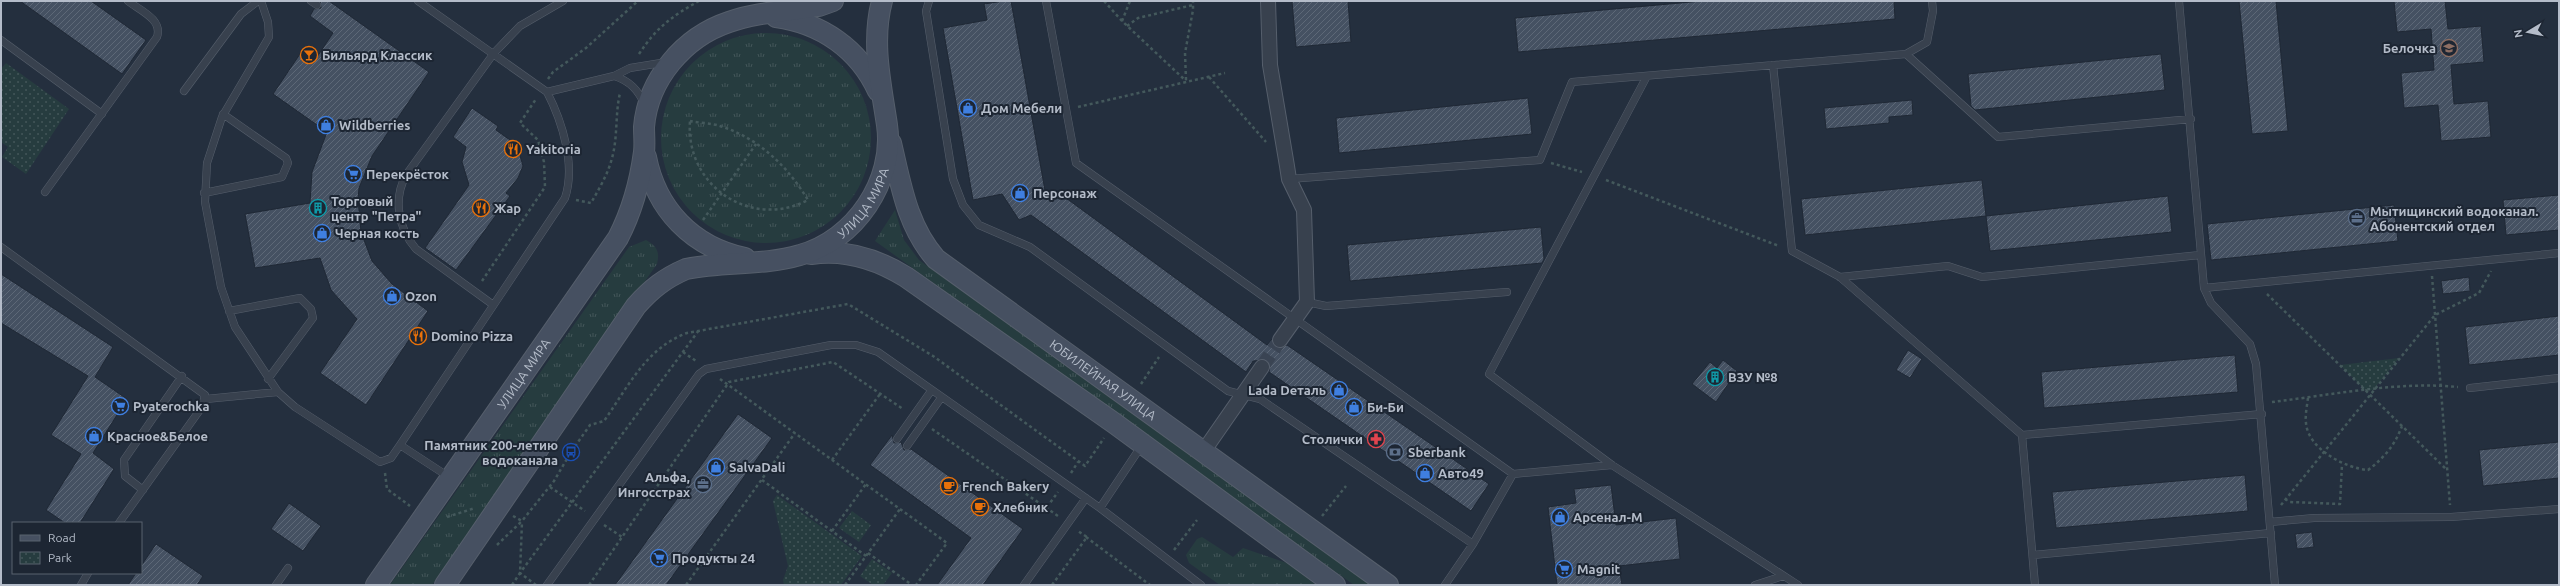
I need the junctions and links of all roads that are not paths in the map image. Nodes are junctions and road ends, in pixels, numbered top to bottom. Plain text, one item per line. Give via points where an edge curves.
1 (128, 1) edge
2 (258, 1) edge
3 (261, 1) edge
4 (418, 1) edge
5 (562, 1) edge
6 (833, 1) edge
7 (882, 1) edge
8 (929, 1) edge
9 (1046, 1) edge
10 (1268, 1) edge
11 (1932, 1) edge
12 (2179, 1) edge
13 (753, 17) junction
14 (1, 40) edge
15 (494, 53) junction
16 (1906, 54) junction
17 (671, 61) junction
18 (1772, 65) junction
19 (614, 76) junction
20 (1647, 76) junction
21 (545, 90) junction
22 (184, 91) dead end
23 (882, 102) junction
24 (647, 111) junction
25 (102, 114) junction
26 (223, 114) junction
27 (2191, 119) junction
28 (887, 126) junction
29 (644, 151) junction
30 (1288, 173) junction
31 (46, 192) dead end
32 (204, 193) junction
33 (1, 247) edge
34 (2559, 253) edge
35 (801, 255) junction
36 (2200, 255) junction
37 (777, 260) junction
38 (1840, 277) junction
39 (2204, 288) junction
40 (1507, 292) dead end
41 (1307, 302) junction
42 (492, 304) junction
43 (229, 311) junction
44 (1295, 319) junction
45 (1280, 340) tunnel mouth
46 (1262, 367) tunnel mouth
47 (182, 376) junction
48 (2559, 378) edge
49 (268, 379) junction
50 (2470, 388) road end
51 (931, 391) junction
52 (278, 392) junction
53 (1243, 394) junction
54 (941, 398) junction
55 (206, 399) junction
56 (2262, 414) junction
57 (2022, 435) junction
58 (897, 439) dead end
59 (400, 445) junction
60 (1142, 445) junction
61 (907, 446) dead end
62 (1203, 452) junction
63 (1612, 465) junction
64 (1513, 474) junction
65 (451, 478) junction
66 (143, 490) junction
67 (1086, 498) junction
68 (1100, 508) junction
69 (2559, 509) edge
70 (120, 522) edge
71 (2270, 522) junction
72 (2271, 533) junction
73 (1473, 544) junction
74 (2033, 555) junction
75 (288, 568) dead end
76 (87, 574) edge
77 (1784, 576) junction
78 (1197, 584) edge
79 (81, 585) edge
80 (276, 585) edge
81 (376, 585) edge
82 (445, 585) edge
83 (547, 585) edge
84 (1024, 585) edge
85 (1335, 585) edge
86 (1388, 585) edge
87 (1444, 585) edge
88 (1755, 585) edge
89 (1798, 585) edge
90 (2036, 585) edge
91 (2275, 585) edge

1 - 25 lane via 157,23 158,34
2 - 22 lane via 241,14
3 - 26 lane via 268,22 269,36
4 - 15 lane
5 - 15 lane via 520,26
6 - 13 main road, УЛИЦА МИРА
7 - 23 main road, УЛИЦА МИРА via 878,29 878,61
8 - 53 lane via 926,11 953,179 963,205 979,224 1030,247 1228,391
9 - 44 lane via 1076,163
10 - 30 street via 1270,65
11 - 16 lane via 1933,11 1927,42
12 - 27 lane
13 - 17 main road, УЛИЦА МИРА via 730,22 708,31 688,44
13 - 23 main road, УЛИЦА МИРА via 777,17 823,30 859,60 873,80
14 - 25 lane
15 - 21 lane
15 - 42 lane via 406,175 399,197 400,218 410,243
16 - 18 lane
16 - 27 lane via 1998,137
17 - 19 lane via 630,68
17 - 24 main road, УЛИЦА МИРА via 658,81
18 - 20 lane
18 - 38 lane via 1792,251
19 - 21 lane
19 - 24 lane via 633,86
20 - 30 lane via 1572,82 1540,160
20 - 63 lane via 1489,374
21 - 42 lane via 556,114 565,148 569,181 565,198
23 - 28 main road, УЛИЦА МИРА
24 - 29 main road, УЛИЦА МИРА
25 - 31 lane
26 - 32 lane via 207,163
26 - 32 lane via 286,158 288,163 282,177
27 - 36 lane
28 - 35 main road, УЛИЦА МИРА via 887,150 883,173 874,195 860,215 843,232
28 - 62 main road, ЮБИЛЕЙНАЯ УЛИЦА via 908,214 924,246 936,260
29 - 37 main road, УЛИЦА МИРА via 658,195 671,215 692,235 708,246 730,255 753,260
29 - 65 main road, УЛИЦА МИРА via 630,215 618,238
30 - 41 street via 1304,210
32 - 43 lane via 214,260
33 - 47 lane
34 - 39 lane
35 - 37 main road, УЛИЦА МИРА
35 - 60 main road via 837,252 874,260 892,269
36 - 38 lane via 1982,277 1948,266
36 - 39 lane
37 - 82 main road, УЛИЦА МИРА via 705,265 686,269 668,276 652,288 632,312
38 - 57 lane
39 - 56 lane via 2211,303 2250,344 2256,364
40 - 41 lane via 1326,306
41 - 44 street
42 - 59 lane
43 - 49 lane via 246,345
43 - 49 lane via 300,298 311,309 313,318
44 - 45 street
44 - 64 lane
46 - 53 street
47 - 55 lane via 200,389
47 - 66 lane via 124,460 125,476
48 - 50 lane
49 - 52 lane
51 - 54 lane
51 - 58 lane
51 - 83 lane via 878,352 856,345 831,345 706,369 699,374
52 - 55 lane
52 - 59 lane via 295,407 376,460 384,462 391,458
53 - 62 street
53 - 73 lane via 1260,398
54 - 61 lane
54 - 67 lane
55 - 66 lane
56 - 57 lane
56 - 71 lane
57 - 74 lane
59 - 65 lane
60 - 68 lane
60 - 85 main road
62 - 86 main road, ЮБИЛЕЙНАЯ УЛИЦА
63 - 64 lane
63 - 77 lane
64 - 73 lane
65 - 81 main road, УЛИЦА МИРА
66 - 70 lane
67 - 68 lane
67 - 84 lane
68 - 78 lane
69 - 71 lane via 2451,517 2314,518
71 - 72 lane
72 - 74 lane
72 - 91 lane
73 - 87 lane
74 - 90 lane
75 - 80 lane
76 - 79 lane
77 - 88 lane
77 - 89 lane

